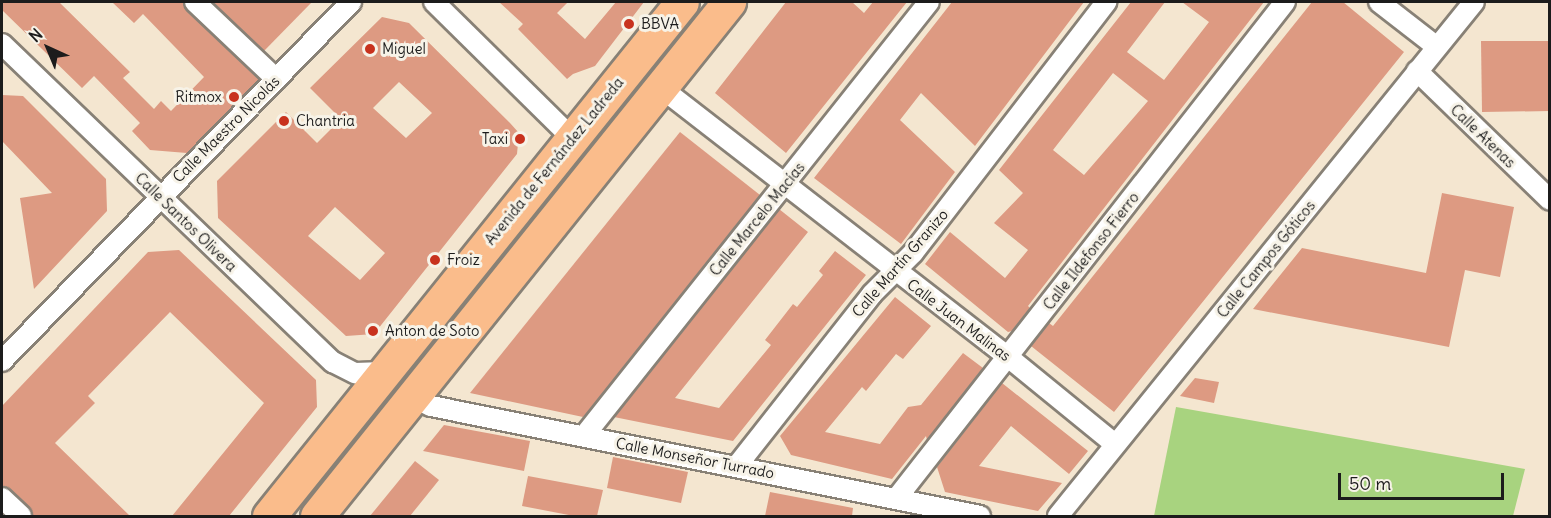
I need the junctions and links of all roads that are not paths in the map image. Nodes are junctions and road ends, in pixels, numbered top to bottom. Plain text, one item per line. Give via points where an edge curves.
1 (195, 2) edge
2 (351, 2) edge
3 (434, 2) edge
4 (682, 2) edge
5 (729, 2) edge
6 (929, 2) edge
7 (1106, 2) edge
8 (1285, 2) edge
9 (1380, 2) edge
10 (1474, 2) edge
11 (2, 45) edge
12 (1437, 47) junction
13 (1417, 71) junction
14 (276, 79) junction
15 (660, 87) junction
16 (573, 139) junction
17 (784, 184) junction
18 (160, 196) junction
19 (1550, 200) edge
20 (894, 270) junction
21 (1007, 356) junction
22 (2, 361) edge
23 (384, 372) junction
24 (413, 397) junction
25 (584, 436) junction
26 (1115, 444) junction
27 (735, 467) junction
28 (2, 498) edge
29 (896, 499) junction
30 (21, 516) edge
31 (268, 516) edge
32 (317, 516) edge
33 (980, 516) edge
34 (1058, 516) edge

1 - 14 street
2 - 14 street, Calle Maestro Nicolás
3 - 16 street
4 - 16 highway, Avenida de Fernández Ladreda
5 - 15 highway
6 - 17 street, Calle Marcelo Macías
7 - 20 street, Calle Martín Granizo via 913,253
8 - 21 street, Calle Ildefonso Fierro
9 - 12 street
10 - 12 street, Calle Campos Góticos
11 - 18 street, Calle Santos Olivera
12 - 13 street, Calle Campos Góticos
13 - 19 street, Calle Atenas
13 - 26 street, Calle Campos Góticos
14 - 18 street, Calle Maestro Nicolás
15 - 17 street, Calle Juan Malinas
15 - 24 highway
16 - 23 highway, Avenida de Fernández Ladreda
17 - 20 street, Calle Juan Malinas
17 - 25 street, Calle Marcelo Macías
18 - 22 street, Calle Maestro Nicolás
18 - 23 street, Calle Santos Olivera via 333,362 355,373
20 - 21 street, Calle Juan Malinas
20 - 27 street, Calle Martín Granizo
21 - 26 street, Calle Juan Malinas
21 - 29 street, Calle Ildefonso Fierro
23 - 31 highway, Avenida de Fernández Ladreda
24 - 25 street, Calle Monseñor Turrado via 431,406
24 - 32 highway
25 - 27 street, Calle Monseñor Turrado
26 - 34 street, Calle Campos Góticos
27 - 29 street, Calle Monseñor Turrado
28 - 30 street
29 - 33 street, Calle Monseñor Turrado

